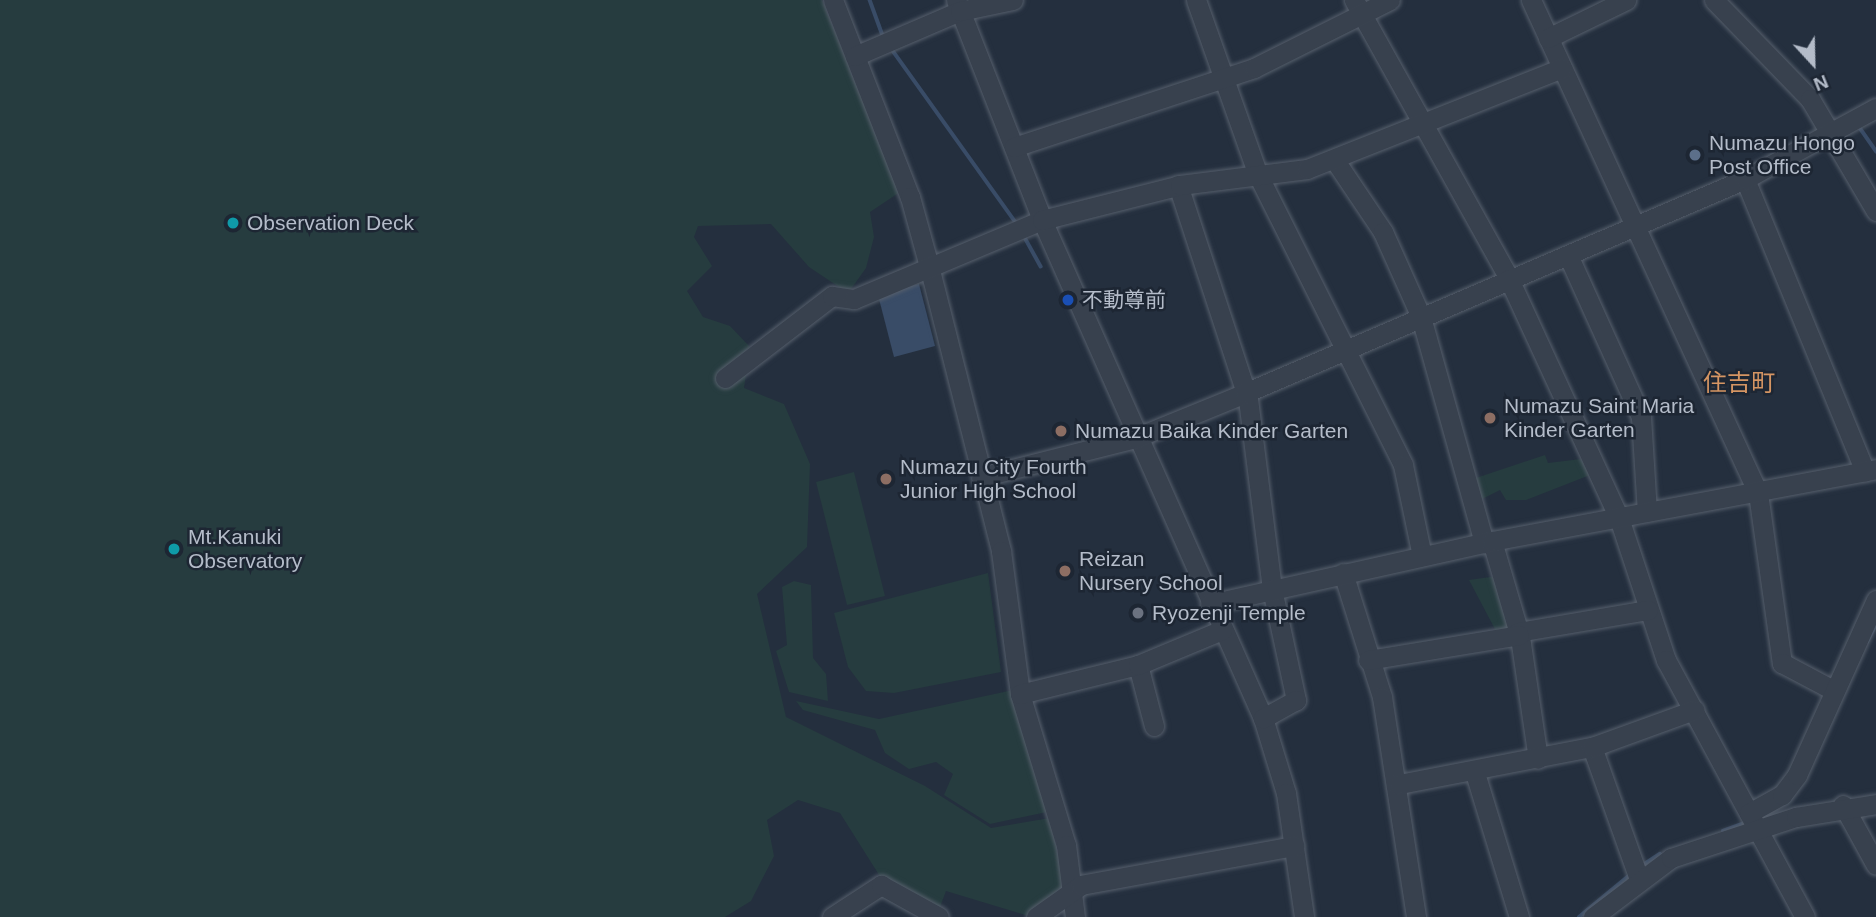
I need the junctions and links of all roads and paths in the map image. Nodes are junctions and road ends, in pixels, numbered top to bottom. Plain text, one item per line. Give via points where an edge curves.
1 (833, 0) edge
2 (1013, 0) edge
3 (1196, 0) edge
4 (1390, 0) edge
5 (1531, 0) edge
6 (1626, 0) edge
7 (1714, 0) edge
8 (958, 5) edge
9 (1358, 6) edge
10 (1548, 38) junction
11 (855, 56) junction
12 (1562, 68) junction
13 (1220, 79) junction
14 (1876, 108) edge
15 (1427, 122) junction
16 (1833, 132) junction
17 (1014, 147) junction
18 (1334, 159) junction
19 (1258, 175) junction
20 (1745, 179) junction
21 (1178, 185) junction
22 (1876, 211) edge
23 (1042, 220) junction
24 (1634, 227) junction
25 (1568, 255) junction
26 (929, 266) junction
27 (1510, 279) junction
28 (1421, 317) junction
29 (1346, 348) junction
30 (725, 378) dead end
31 (1245, 393) junction
32 (1135, 438) junction
33 (1870, 470) edge
34 (981, 477) junction
35 (1758, 493) junction
36 (1647, 512) junction
37 (1619, 518) junction
38 (1488, 542) junction
39 (1422, 556) junction
40 (1343, 573) junction
41 (1272, 589) junction
42 (1876, 600) edge
43 (1210, 604) junction
44 (1648, 610) junction
45 (1222, 630) junction
46 (1519, 633) junction
47 (1368, 660) junction
48 (1138, 665) junction
49 (1833, 690) junction
50 (1020, 694) junction
51 (1694, 710) junction
52 (1263, 718) junction
53 (1154, 726) dead end
54 (1592, 747) junction
55 (1538, 759) junction
56 (1475, 773) junction
57 (1399, 784) junction
58 (1876, 804) edge
59 (1843, 805) junction
60 (1753, 821) junction
61 (1294, 846) junction
62 (1876, 865) edge
63 (1639, 879) junction
64 (1070, 890) junction
65 (1604, 913) edge
66 (832, 917) edge
67 (939, 917) edge
68 (1036, 917) edge
69 (1075, 917) edge
70 (1304, 917) edge
71 (1416, 917) edge
72 (1519, 917) edge
73 (1805, 917) edge

1 - 11 street
2 - 8 street
3 - 13 street
4 - 9 street
5 - 10 street
6 - 10 street
7 - 16 street
8 - 11 street
8 - 17 street
9 - 13 street
9 - 15 street
10 - 12 street
11 - 26 street via 910,197
12 - 15 street
12 - 24 street
13 - 17 street
13 - 19 street
14 - 16 street
15 - 18 street
15 - 27 street
16 - 20 street
16 - 22 street
17 - 23 street
18 - 19 street
18 - 28 street via 1383,232
19 - 21 street
19 - 29 street
20 - 24 street
20 - 33 street
21 - 23 street
21 - 31 street
23 - 26 street
23 - 32 street
24 - 25 street
24 - 35 street
25 - 27 street
25 - 36 street via 1641,417
26 - 30 street via 854,299 832,296
26 - 34 street
27 - 28 street
27 - 37 street
28 - 29 street
28 - 38 street
29 - 31 street
29 - 39 street via 1403,465
31 - 32 street
31 - 41 street
32 - 34 street
32 - 43 street
33 - 35 street
34 - 50 street via 1001,551
35 - 36 street
35 - 49 street via 1782,663
36 - 37 street
37 - 38 street
37 - 44 street
38 - 39 street
38 - 46 street
39 - 40 street
40 - 41 street
40 - 47 street
41 - 43 street
41 - 52 street via 1296,700
42 - 49 street
43 - 45 street
44 - 46 street
44 - 51 street
45 - 48 street
45 - 52 street
46 - 47 street
46 - 55 street
47 - 57 street
48 - 50 street
48 - 53 street
49 - 60 street via 1797,775
50 - 64 street via 1066,845
51 - 54 street
51 - 60 street
52 - 61 street
54 - 55 street
54 - 63 street
55 - 56 street
56 - 57 street
56 - 72 street
57 - 71 street
58 - 59 street
59 - 60 street
59 - 62 street
60 - 63 street via 1671,858
60 - 73 street
61 - 64 street
61 - 70 street
63 - 65 street
64 - 68 street
64 - 69 street
66 - 67 street via 881,884

